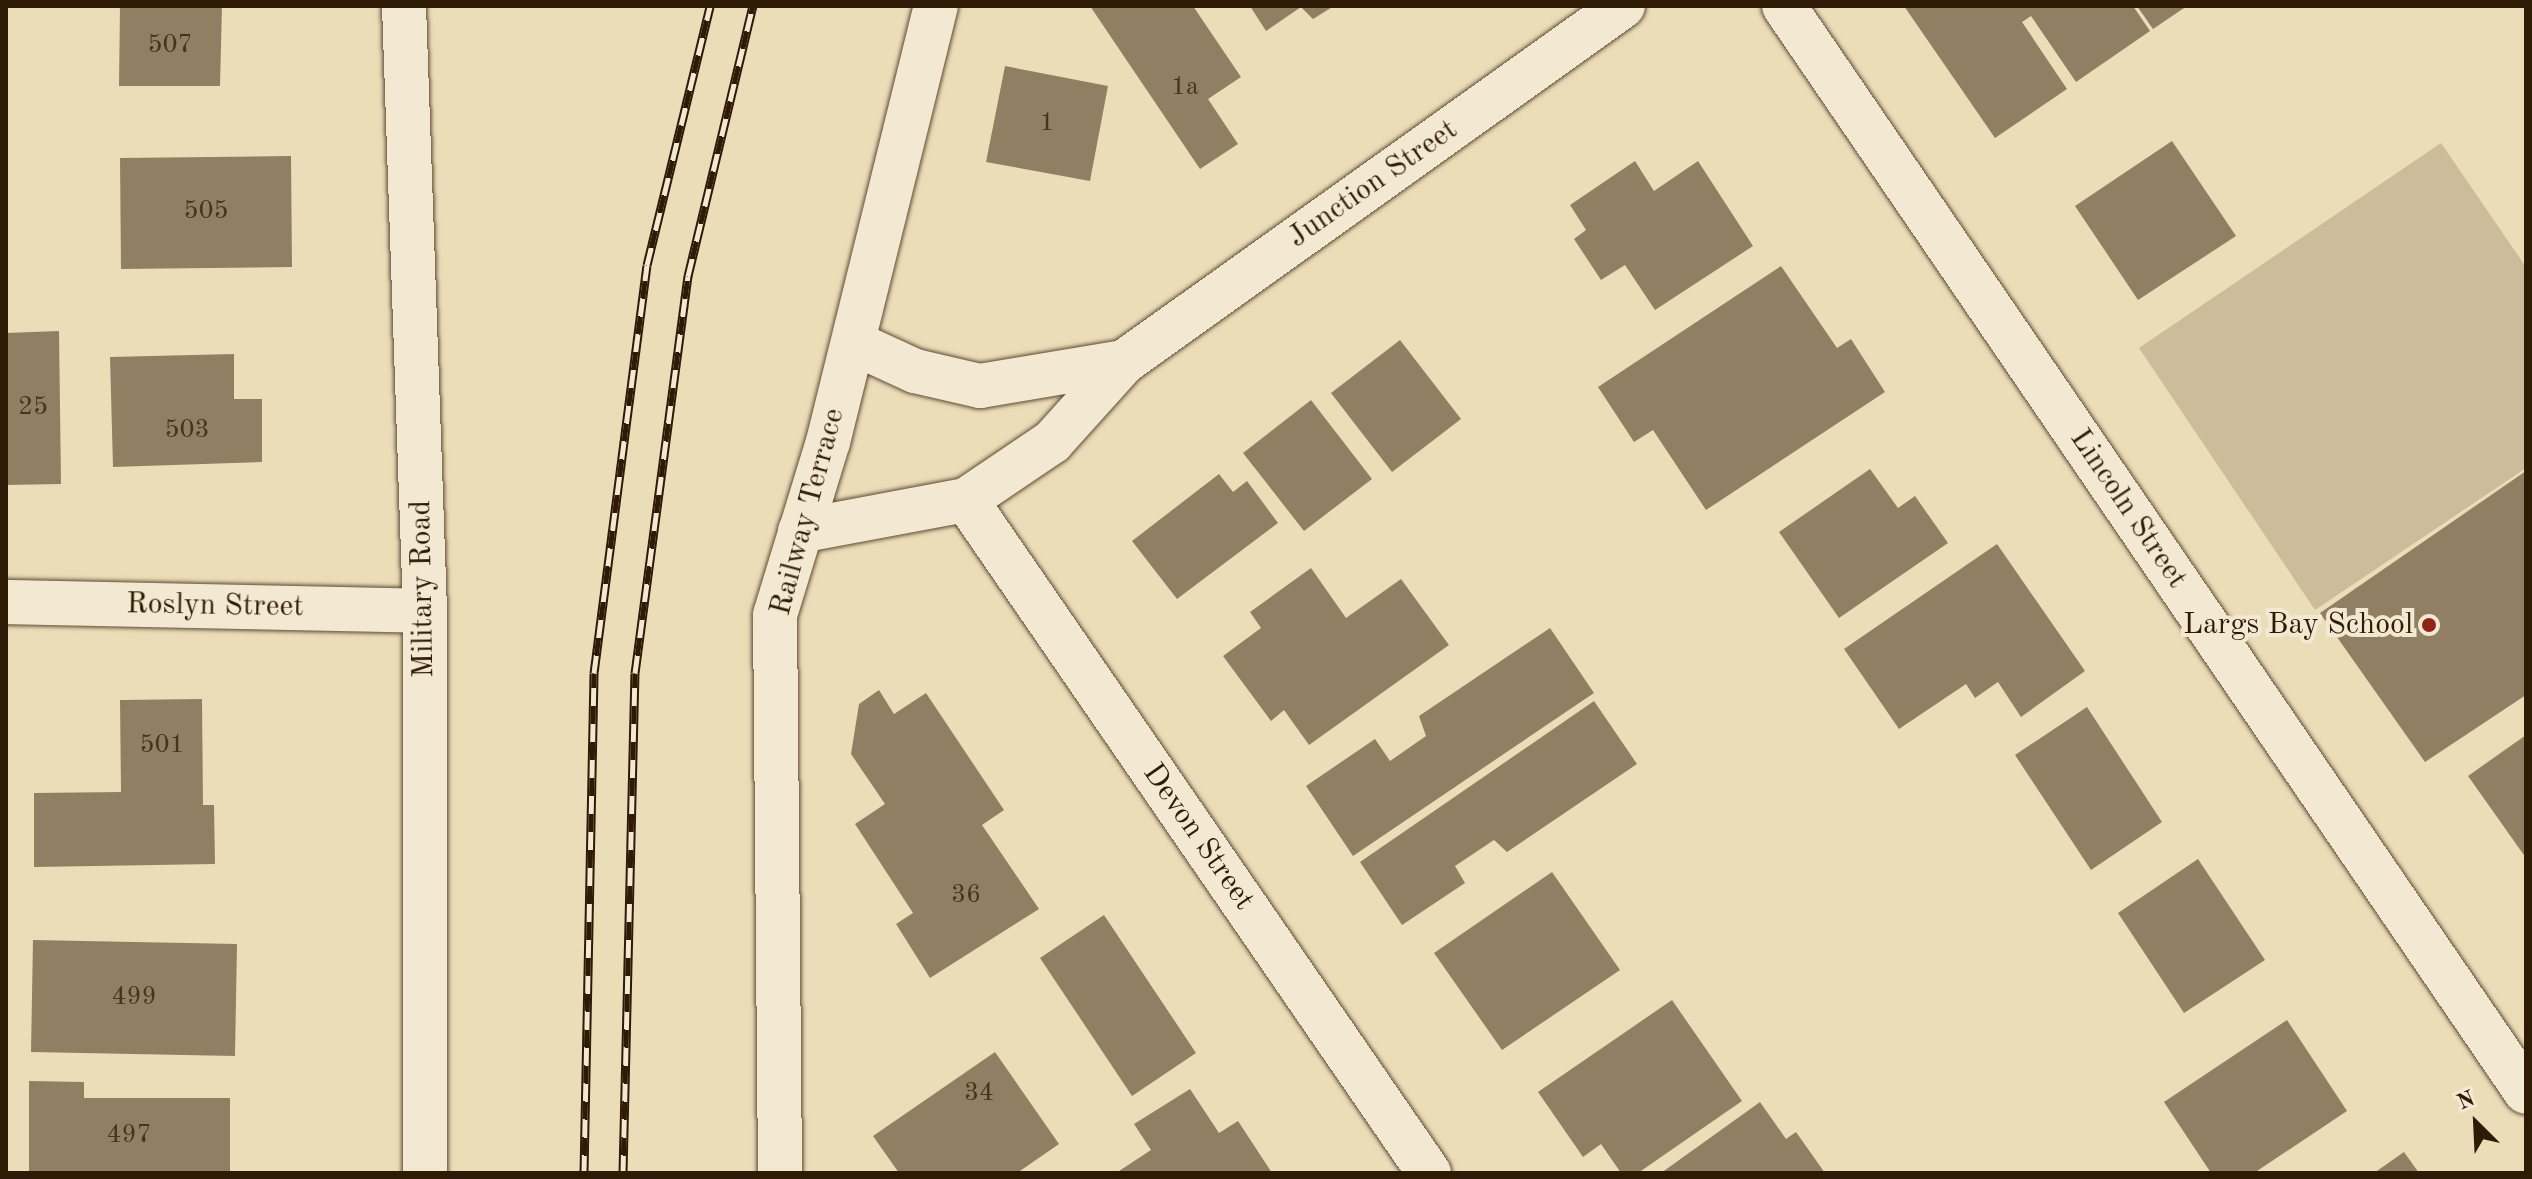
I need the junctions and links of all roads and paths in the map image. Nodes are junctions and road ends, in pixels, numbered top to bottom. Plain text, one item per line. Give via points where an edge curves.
1 (404, 6) edge
2 (936, 6) edge
3 (1623, 6) edge
4 (1784, 6) edge
5 (854, 343) junction
6 (1124, 362) junction
7 (966, 500) junction
8 (800, 531) junction
9 (6, 602) edge
10 (425, 611) junction
11 (2526, 1092) edge
12 (425, 1173) edge
13 (780, 1173) edge
14 (1429, 1173) edge

1 - 10 street, Military Road
2 - 5 street, Railway Terrace
3 - 6 street, Junction Street
4 - 11 street, Lincoln Street
5 - 6 street, Junction Street via 915,371 980,386
5 - 8 street, Railway Terrace
6 - 7 street, Junction Street via 1052,442
7 - 8 street, Junction Street
7 - 14 street, Devon Street
8 - 13 street, Railway Terrace via 775,615
9 - 10 street, Roslyn Street
10 - 12 street, Military Road

